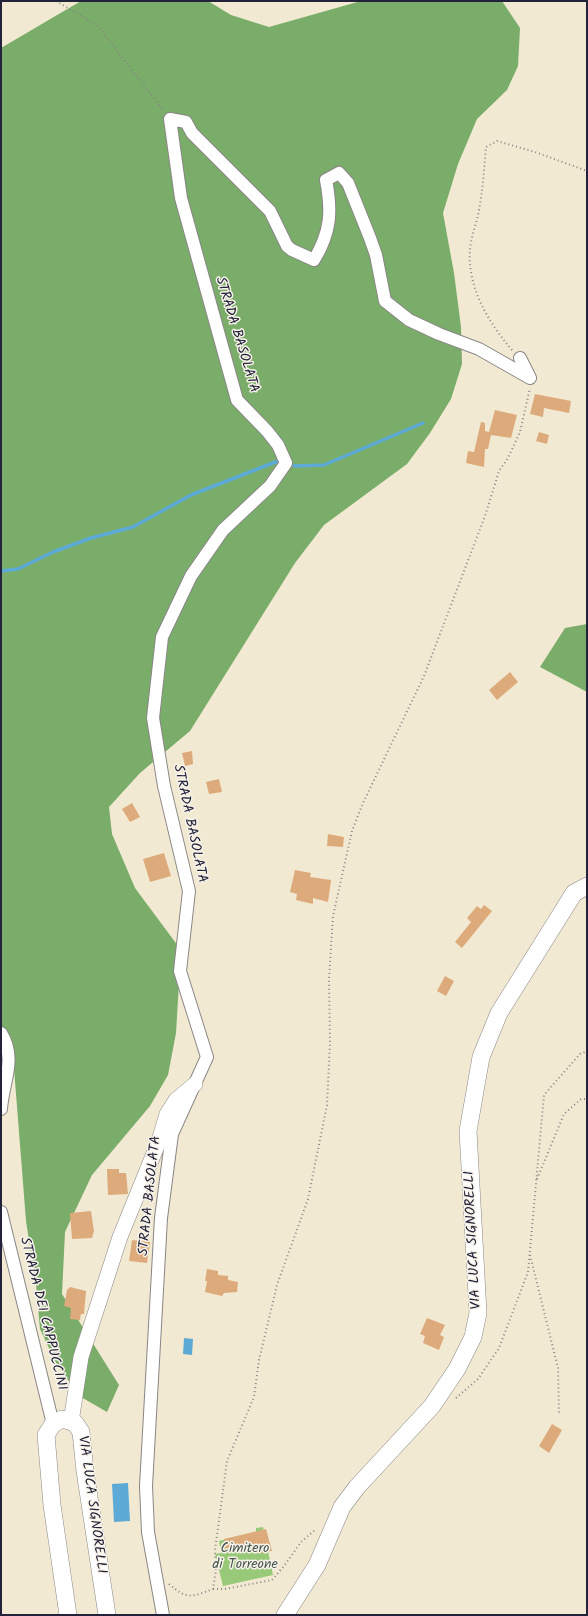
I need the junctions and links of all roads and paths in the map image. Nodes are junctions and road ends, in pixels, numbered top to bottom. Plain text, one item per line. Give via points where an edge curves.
1 (56, 1) edge
2 (170, 119) junction
3 (587, 171) edge
4 (520, 358) joint
5 (530, 378) junction
6 (587, 886) edge
7 (1, 1033) edge
8 (587, 1052) edge
9 (195, 1084) junction
10 (587, 1100) edge
11 (1, 1109) edge
12 (536, 1182) junction
13 (1, 1212) edge
14 (529, 1252) junction
15 (454, 1400) dead end
16 (559, 1413) dead end
17 (71, 1422) junction
18 (53, 1424) junction
19 (318, 1527) dead end
20 (157, 1586) junction
21 (213, 1589) junction
22 (68, 1615) edge
23 (107, 1615) edge
24 (163, 1615) edge
25 (285, 1615) edge

1 - 2 path via 98,26
2 - 5 street via 186,122 192,133 270,211 287,246 314,260 324,245 330,220 326,180 339,173 348,183 370,238 385,301 409,320 479,348
2 - 9 street, STRADA BASOLATA via 181,198 237,400 267,430 278,445 286,463 270,486 223,530 191,576 162,637 153,718 164,786 189,891 180,971 207,1057
3 - 4 path via 497,141 486,146 479,211 470,248 471,272 475,291 487,316
4 - 5 street
5 - 21 path via 520,432 499,471 485,516 424,676 352,831 333,916 327,1104 308,1199 276,1285 259,1360 254,1397 227,1461 215,1550 216,1570
6 - 25 main road, VIA LUCA SIGNORELLI via 574,894 503,1006 481,1058 468,1131 478,1313 472,1337 457,1369 432,1406 357,1486 342,1507 317,1565
7 - 11 street via 10,1056
8 - 12 path via 580,1054 544,1095
9 - 17 street via 176,1100 167,1114 159,1141 120,1237 81,1357
9 - 20 street, STRADA BASOLATA via 172,1134 161,1218 146,1486 148,1532
10 - 12 path via 581,1099 564,1114
12 - 14 path
13 - 18 street, STRADA DEI CAPPUCCINI
14 - 15 path via 528,1272 499,1348 478,1379
14 - 16 path via 558,1368
17 - 18 main road, VIA LUCA SIGNORELLI via 62,1419
17 - 23 main road, VIA LUCA SIGNORELLI via 75,1422 82,1432 85,1471
18 - 22 main road via 46,1435 52,1505
19 - 21 path via 301,1542 272,1580 225,1590
20 - 21 path via 167,1583 179,1593 189,1596
20 - 24 street, STRADA BASOLATA

